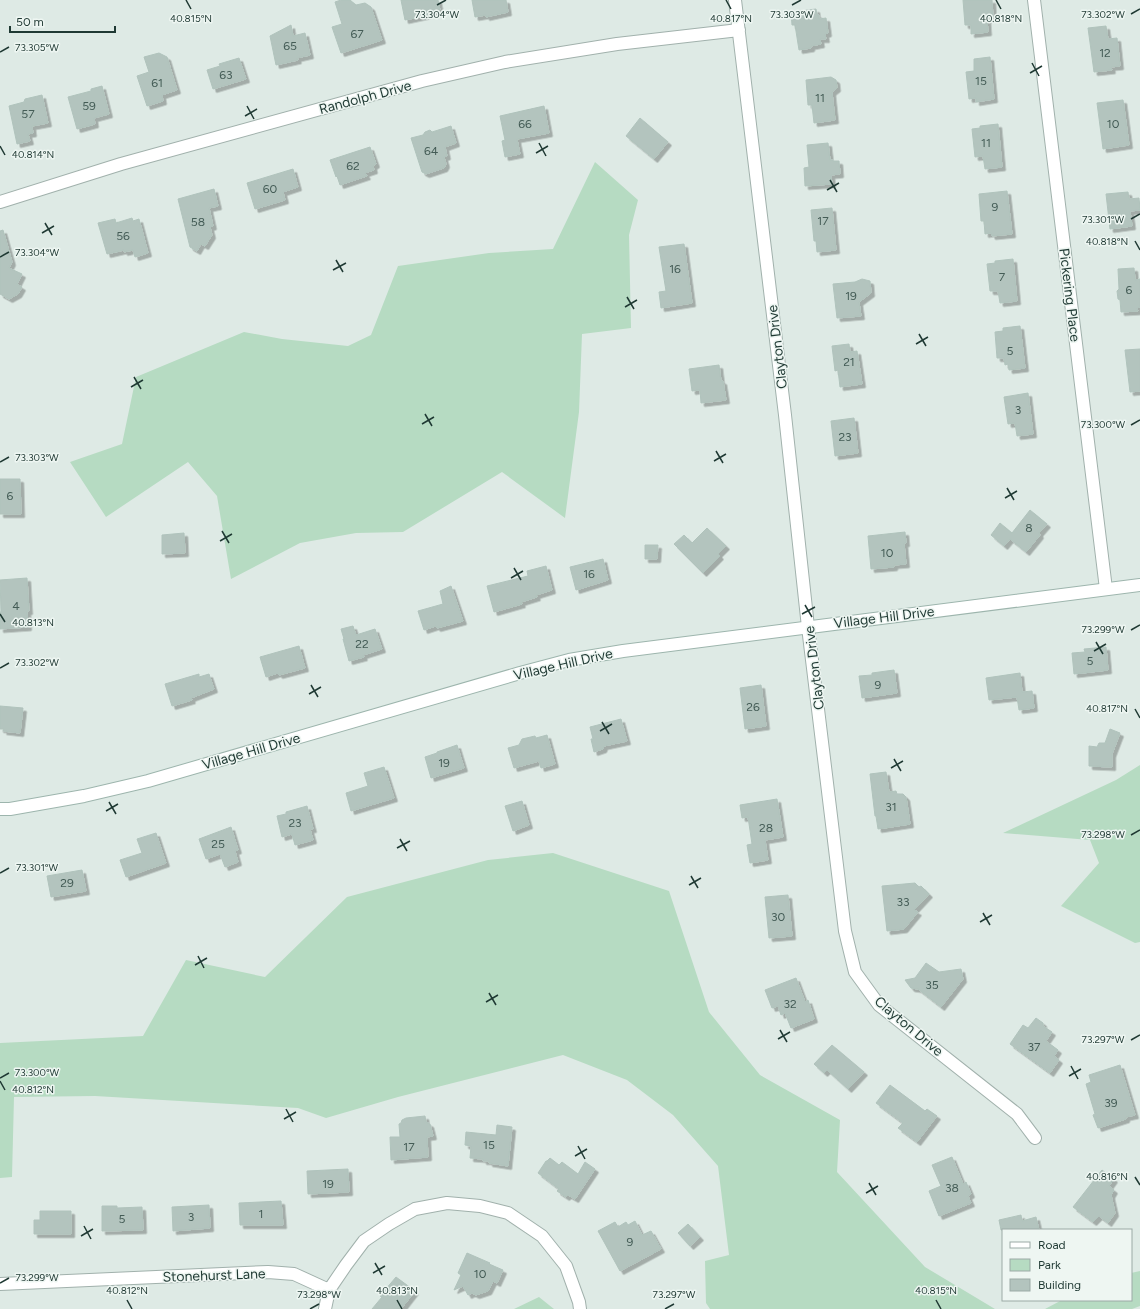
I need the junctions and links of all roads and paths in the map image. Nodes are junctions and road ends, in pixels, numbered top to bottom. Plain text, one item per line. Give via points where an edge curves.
1 (735, 0) edge
2 (1034, 0) edge
3 (739, 30) junction
4 (0, 202) edge
5 (1140, 585) edge
6 (1106, 589) junction
7 (808, 627) junction
8 (0, 810) edge
9 (1035, 1138) dead end
10 (0, 1284) edge
11 (329, 1290) junction
12 (325, 1309) edge
13 (580, 1309) edge

1 - 3 street, Clayton Drive
2 - 6 street, Pickering Place
3 - 4 street, Randolph Drive via 617,44 498,63 422,81 121,164
3 - 7 street, Clayton Drive
5 - 6 street, Village Hill Drive
6 - 7 street, Village Hill Drive
7 - 8 street, Village Hill Drive via 623,650 569,660 148,781 84,796
7 - 9 street, Clayton Drive via 845,931 855,972 879,1005 1017,1114
10 - 11 street, Stonehurst Lane via 268,1272 294,1274
11 - 12 street
11 - 13 street via 364,1241 415,1209 447,1203 480,1206 508,1213 542,1236 566,1266

